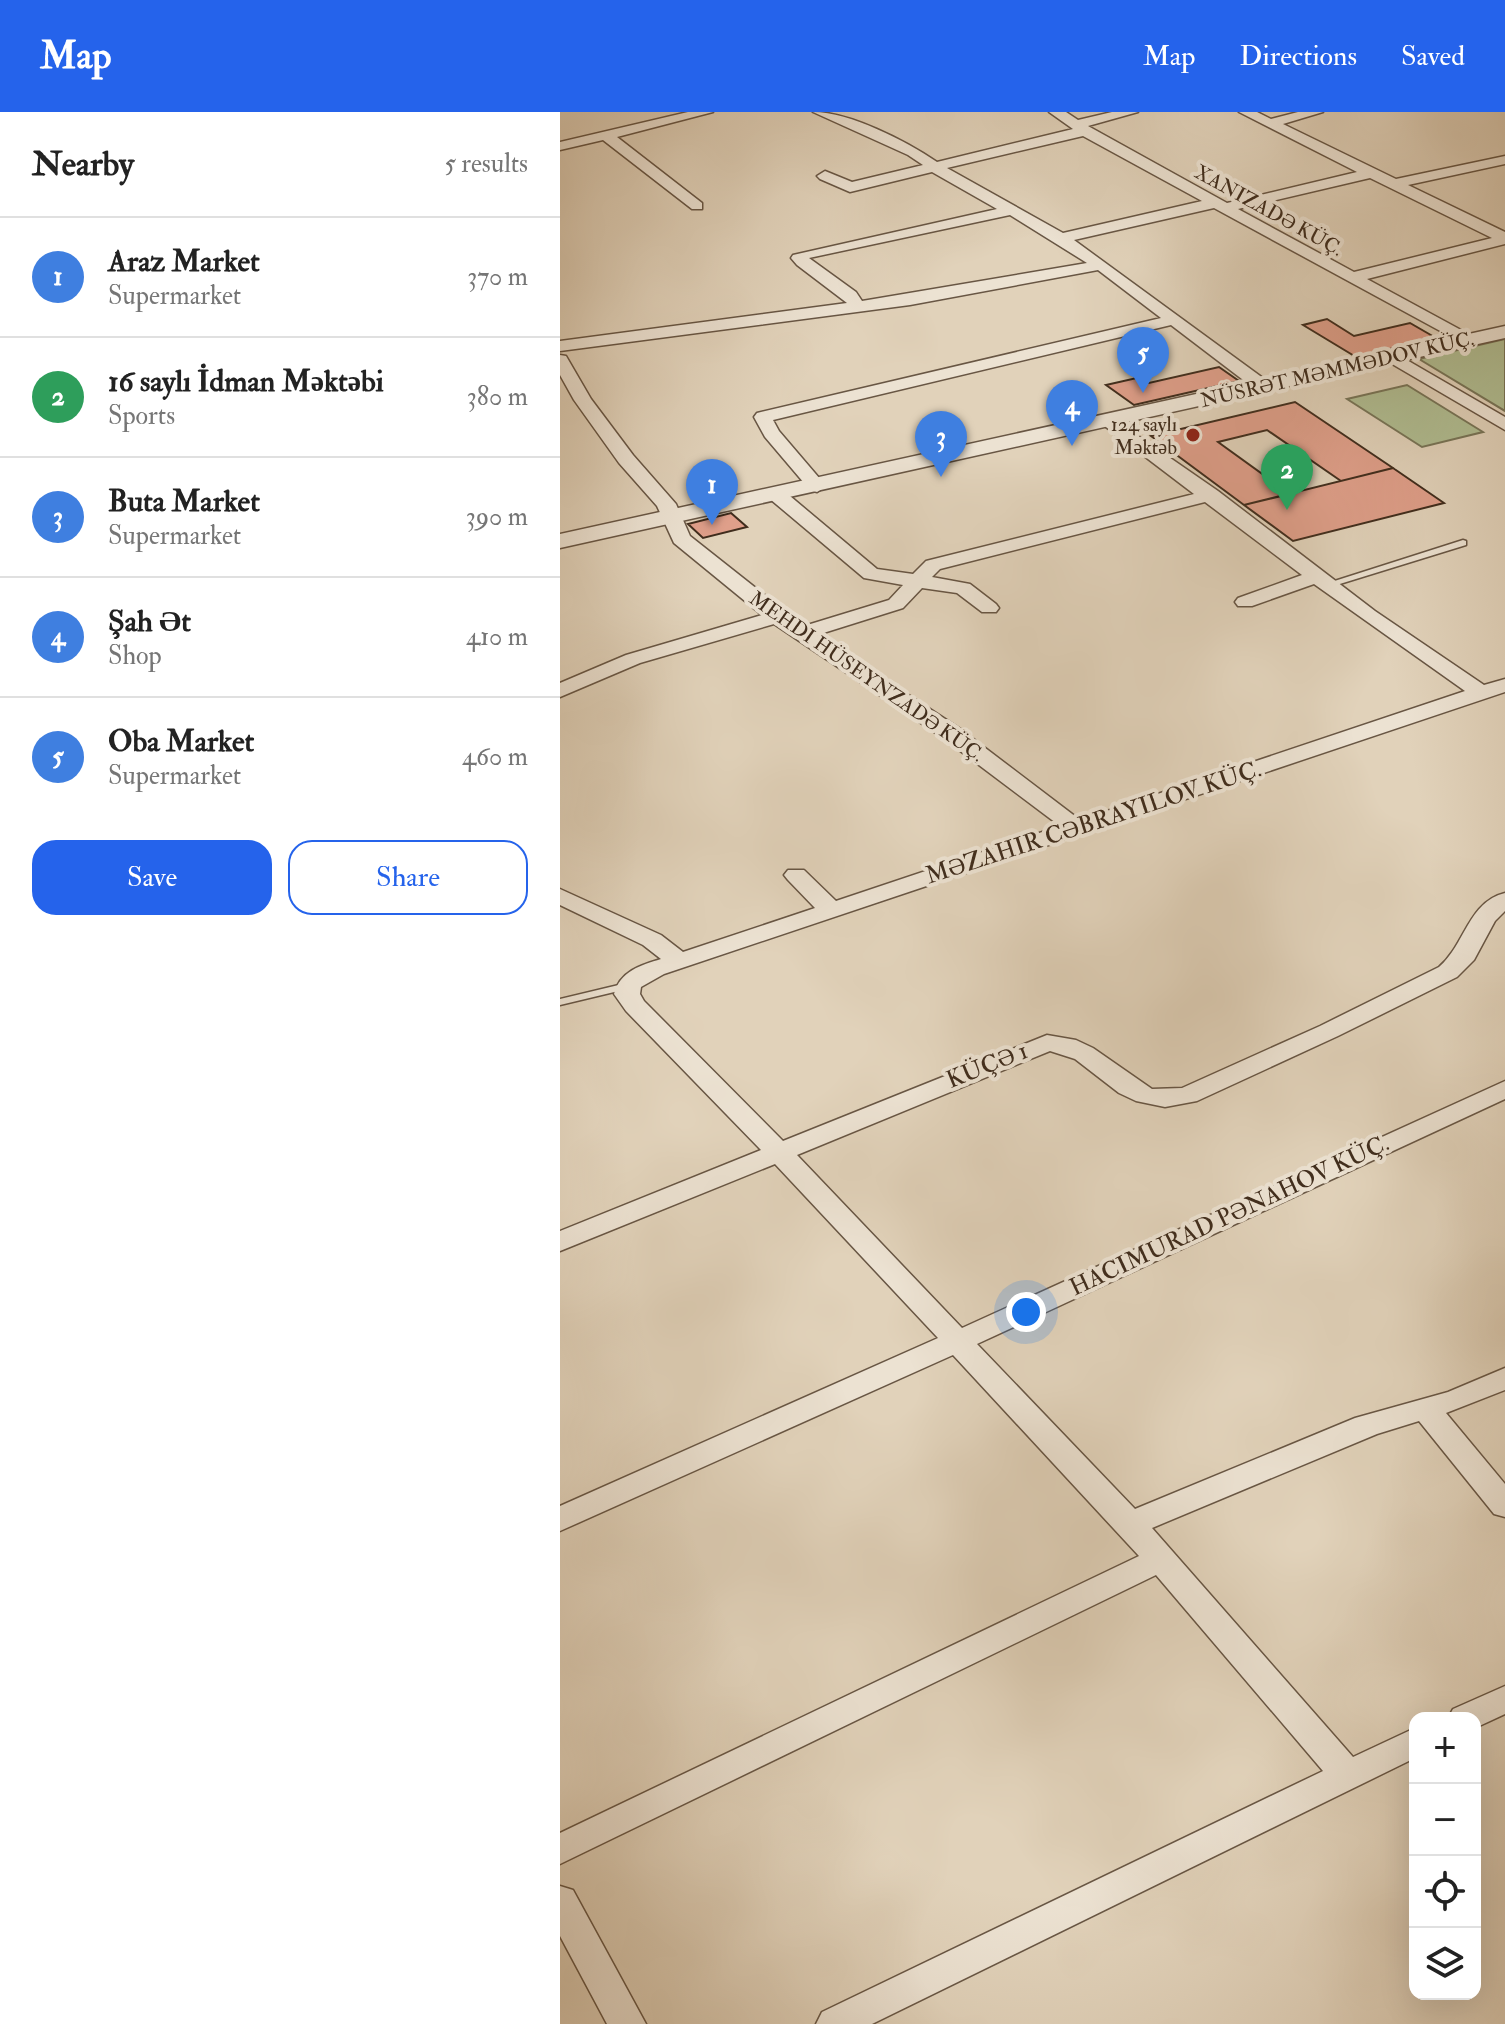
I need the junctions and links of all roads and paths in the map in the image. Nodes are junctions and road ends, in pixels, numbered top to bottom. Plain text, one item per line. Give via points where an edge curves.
1 (706, 112) edge
2 (820, 112) edge
3 (1056, 112) edge
4 (1131, 112) edge
5 (1246, 112) edge
6 (1316, 112) edge
7 (1270, 123) junction
8 (1082, 128) junction
9 (606, 136) junction
10 (560, 146) edge
11 (1505, 160) edge
12 (935, 166) junction
13 (1372, 173) junction
14 (825, 176) dead end
15 (1393, 184) junction
16 (697, 206) dead end
17 (1219, 206) junction
18 (1013, 210) junction
19 (1062, 238) junction
20 (1505, 239) edge
21 (1101, 265) junction
22 (1351, 278) junction
23 (858, 307) junction
24 (1172, 320) junction
25 (1505, 332) edge
26 (1466, 340) junction
27 (560, 346) edge
28 (1393, 357) junction
29 (560, 360) edge
30 (1261, 385) junction
31 (1108, 420) junction
32 (1505, 425) edge
33 (817, 486) junction
34 (777, 495) junction
35 (1211, 495) junction
36 (671, 517) junction
37 (560, 541) edge
38 (1463, 543) dead end
39 (1322, 580) junction
40 (916, 582) junction
41 (1245, 602) dead end
42 (989, 608) dead end
43 (777, 617) junction
44 (801, 633) junction
45 (1505, 685) edge
46 (560, 691) edge
47 (1481, 693) junction
48 (1075, 827) junction
49 (796, 875) dead end
50 (560, 896) edge
51 (1505, 900) edge
52 (831, 910) junction
53 (680, 961) junction
54 (627, 986) junction
55 (560, 1002) edge
56 (1505, 1089) edge
57 (779, 1152) junction
58 (560, 1242) edge
59 (956, 1342) junction
60 (1505, 1378) edge
61 (1426, 1409) junction
62 (1505, 1506) edge
63 (560, 1519) edge
64 (1130, 1524) junction
65 (1161, 1559) junction
66 (1505, 1699) edge
67 (1478, 1712) edge
68 (1409, 1745) edge
69 (1347, 1774) junction
70 (560, 1849) edge
71 (560, 1901) edge
72 (627, 2024) edge
73 (835, 2024) edge

1 - 9 street
2 - 12 street
3 - 8 street
4 - 8 street
5 - 7 street
6 - 7 street
7 - 13 street
8 - 12 street
8 - 17 street
9 - 10 street
9 - 16 street
11 - 15 street
12 - 14 street via 850,187
12 - 18 street
13 - 15 street
13 - 17 street
15 - 20 street
17 - 19 street
17 - 22 street
18 - 19 street
18 - 23 street via 799,258 850,295
19 - 21 street
20 - 22 street
21 - 23 street
21 - 24 street
22 - 26 street
23 - 27 street
24 - 30 street
24 - 33 street via 763,417
25 - 26 street, NÜSRƏT MƏMMƏDOV KÜÇ.
26 - 28 street, NÜSRƏT MƏMMƏDOV KÜÇ.
28 - 30 street, NÜSRƏT MƏMMƏDOV KÜÇ.
28 - 32 street
29 - 36 street, MEHDI HÜSEYNZADƏ KÜÇ. via 583,400
30 - 31 street, NÜSRƏT MƏMMƏDOV KÜÇ.
31 - 33 street, NÜSRƏT MƏMMƏDOV KÜÇ.
31 - 35 street
33 - 34 street, NÜSRƏT MƏMMƏDOV KÜÇ.
34 - 36 street, NÜSRƏT MƏMMƏDOV KÜÇ.
34 - 40 street via 871,574
35 - 39 street
35 - 40 street via 942,562
36 - 37 street, NÜSRƏT MƏMMƏDOV KÜÇ.
36 - 43 street, MEHDI HÜSEYNZADƏ KÜÇ. via 681,539
38 - 39 lane
39 - 41 street
39 - 47 street
40 - 42 street via 963,588
40 - 44 street via 896,604
43 - 44 street, MEHDI HÜSEYNZADƏ KÜÇ.
43 - 46 street via 633,659
44 - 48 street, MEHDI HÜSEYNZADƏ KÜÇ. via 951,733
45 - 47 street
47 - 48 street
48 - 52 street
49 - 52 street
50 - 53 street via 652,940
51 - 57 street, KÜÇƏ 1 via 1488,910 1463,962 1448,972 1188,1095 1152,1100 1077,1049 1047,1043
52 - 53 street
53 - 54 street
54 - 55 lane
54 - 57 street via 635,1006
56 - 59 street
57 - 58 street, KÜÇƏ 1
57 - 59 street
59 - 63 street
59 - 64 street
60 - 61 street
61 - 62 street
61 - 64 street via 1366,1426
64 - 65 street
65 - 69 street
65 - 70 street
66 - 67 street
68 - 69 street
69 - 73 street
71 - 72 street

